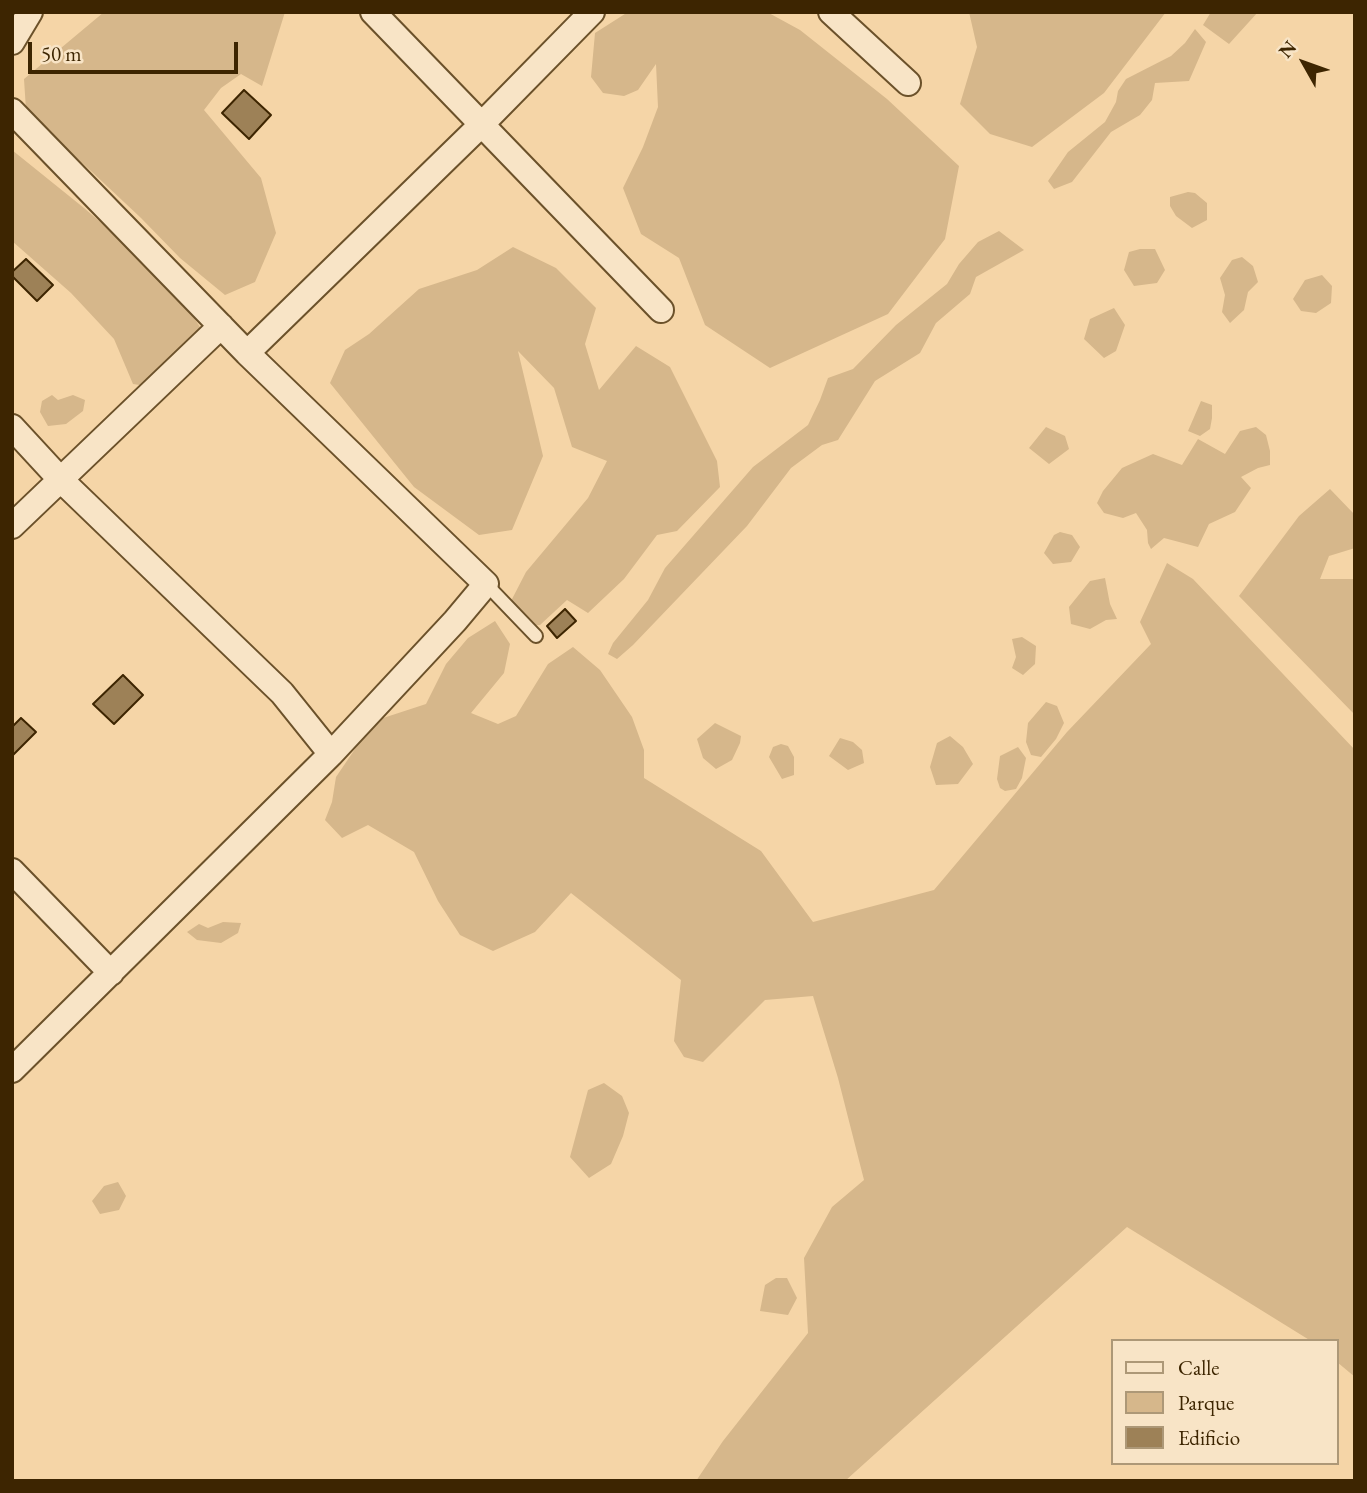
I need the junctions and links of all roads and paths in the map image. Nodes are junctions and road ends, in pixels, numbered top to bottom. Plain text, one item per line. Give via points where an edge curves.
1 (30, 12) edge
2 (373, 12) edge
3 (592, 12) edge
4 (831, 12) edge
5 (12, 42) edge
6 (908, 83) dead end
7 (12, 111) edge
8 (482, 124) junction
9 (661, 310) dead end
10 (221, 326) junction
11 (247, 353) junction
12 (12, 427) edge
13 (60, 479) junction
14 (12, 526) edge
15 (486, 584) junction
16 (536, 636) dead end
17 (331, 754) junction
18 (12, 871) edge
19 (111, 973) junction
20 (12, 1070) edge

1 - 5 street
2 - 8 street
3 - 8 street
4 - 6 street
7 - 10 street
8 - 9 street
8 - 11 street
10 - 11 street
10 - 13 street
11 - 15 street
12 - 13 street
13 - 14 street
13 - 17 street via 282,693
15 - 16 lane
15 - 17 street
17 - 19 street
18 - 19 street
19 - 20 street

